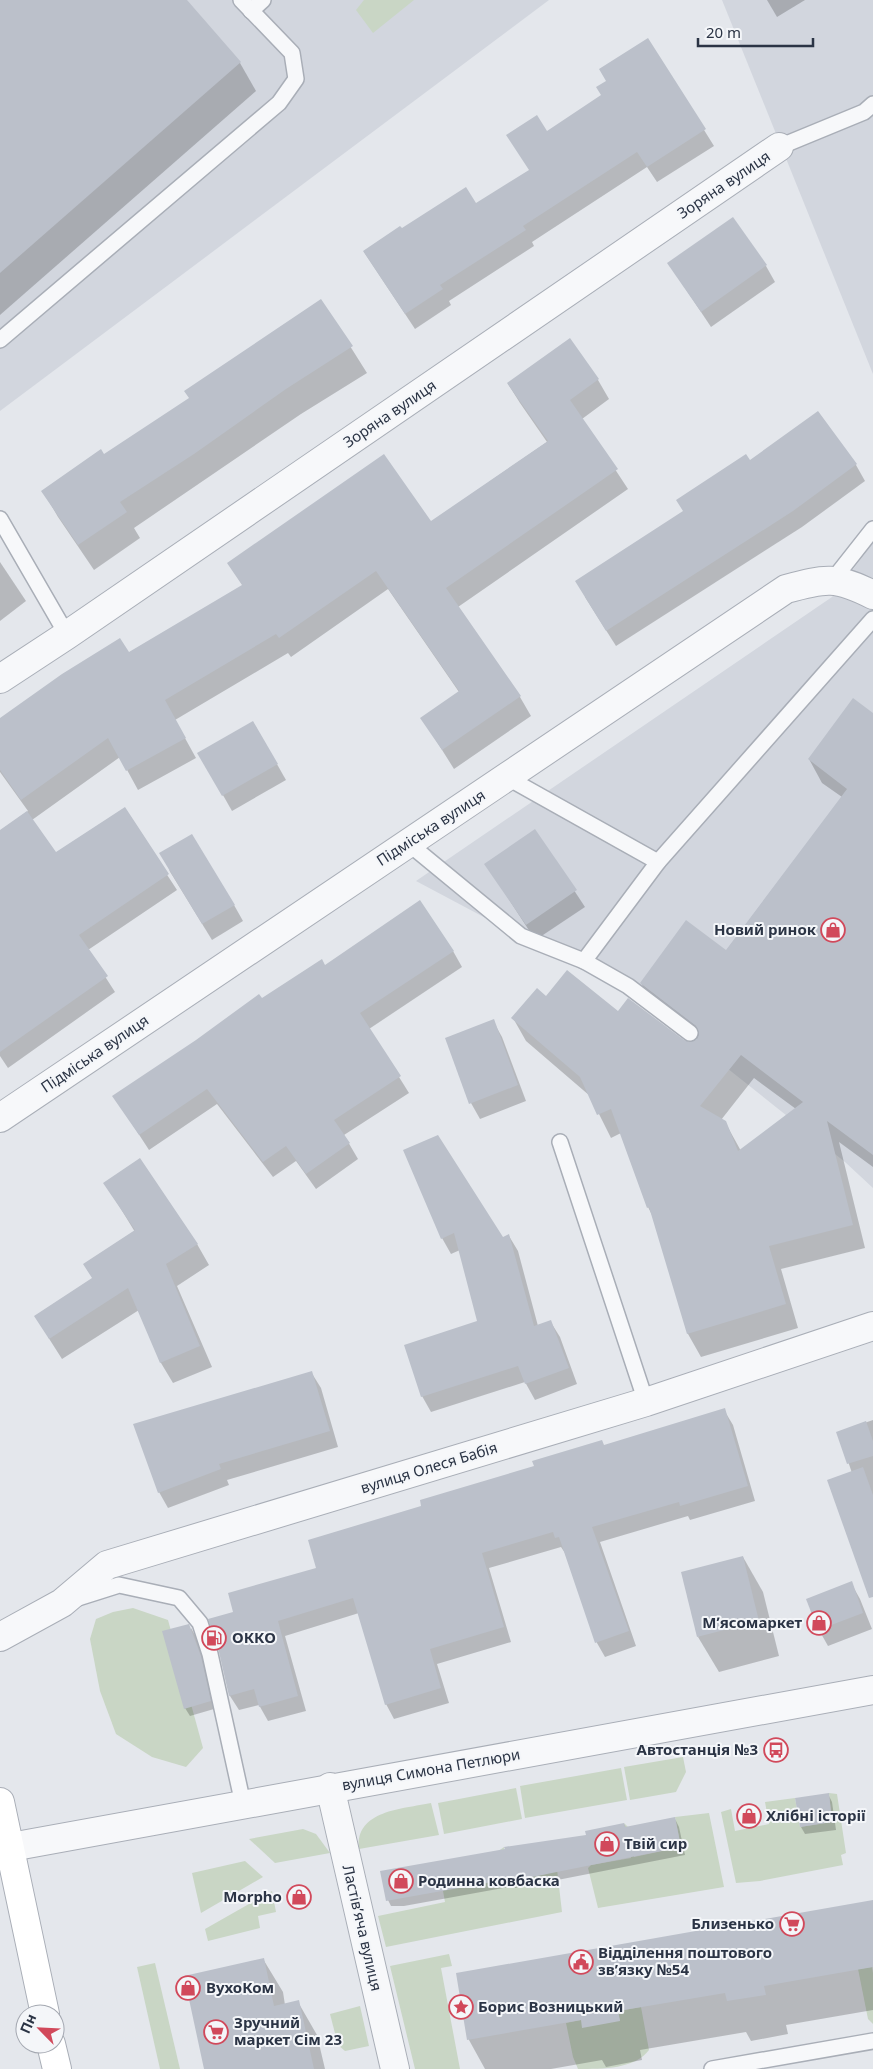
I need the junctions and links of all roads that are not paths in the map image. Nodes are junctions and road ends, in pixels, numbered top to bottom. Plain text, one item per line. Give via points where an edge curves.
1 (263, 0) edge
2 (246, 6) edge
3 (873, 104) edge
4 (779, 147) joint
5 (0, 340) edge
6 (0, 519) edge
7 (873, 529) edge
8 (832, 581) junction
9 (873, 596) edge
10 (873, 619) edge
11 (67, 635) junction
12 (0, 679) edge
13 (508, 778) junction
14 (408, 844) junction
15 (658, 862) junction
16 (584, 961) junction
17 (690, 1033) dead end
18 (0, 1118) edge
19 (560, 1142) dead end
20 (873, 1326) edge
21 (646, 1402) junction
22 (62, 1603) junction
23 (0, 1637) edge
24 (866, 1688) edge
25 (330, 1787) junction
26 (0, 1802) edge
27 (243, 1804) junction
28 (5, 1848) edge
29 (43, 2004) edge
30 (873, 2041) edge
31 (53, 2054) edge
32 (57, 2069) edge
33 (394, 2069) edge
34 (712, 2069) edge

1 - 2 lane
2 - 5 lane via 292,53 296,79 279,103
3 - 4 lane via 864,112
4 - 11 street, Зоряна вулиця
6 - 11 lane
7 - 8 lane
8 - 9 street, Підміська вулиця via 849,583
8 - 13 street, Підміська вулиця via 818,580 786,589
10 - 15 lane
11 - 12 street, Зоряна вулиця
13 - 14 street, Підміська вулиця
13 - 15 lane
14 - 16 lane via 521,936
14 - 18 street, Підміська вулиця
15 - 16 lane
16 - 17 lane via 628,986
19 - 21 lane
20 - 21 street, вулиця Олеся Бабія
21 - 22 street, вулиця Олеся Бабія via 108,1566
22 - 23 street, вулиця Олеся Бабія
22 - 27 lane via 119,1585 179,1598 200,1623 210,1654
24 - 25 street, вулиця Симона Петлюри via 788,1706
25 - 27 street, вулиця Симона Петлюри
25 - 33 street, Ластівʼяча вулиця
26 - 28 main road
27 - 28 street, вулиця Симона Петлюри
28 - 29 main road
30 - 34 lane
31 - 32 main road

